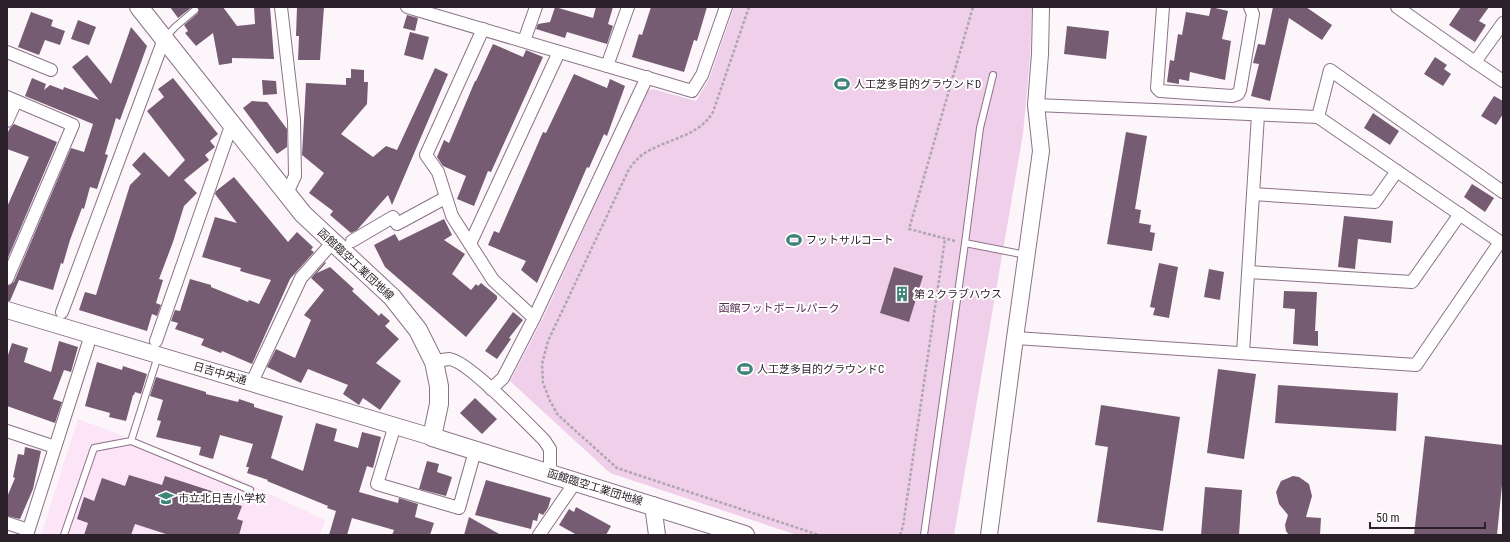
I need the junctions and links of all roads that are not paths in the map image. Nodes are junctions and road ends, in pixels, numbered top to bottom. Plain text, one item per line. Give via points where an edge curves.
1 (139, 7) edge
2 (281, 7) edge
3 (407, 7) edge
4 (536, 7) edge
5 (628, 7) edge
6 (726, 7) edge
7 (1041, 7) edge
8 (1163, 7) edge
9 (1250, 7) edge
10 (1397, 7) edge
11 (195, 10) dead end
12 (1503, 23) edge
13 (482, 29) junction
14 (164, 39) junction
15 (524, 41) junction
16 (7, 52) edge
17 (559, 52) junction
18 (1475, 62) junction
19 (607, 66) junction
20 (51, 70) dead end
21 (993, 75) dead end
22 (647, 77) junction
23 (1503, 81) edge
24 (11, 99) edge
25 (1036, 105) junction
26 (1258, 116) junction
27 (1318, 117) junction
28 (7, 121) edge
29 (232, 123) junction
30 (1397, 171) junction
31 (1503, 192) edge
32 (287, 193) junction
33 (1253, 194) junction
34 (445, 198) junction
35 (1460, 214) junction
36 (352, 241) dead end
37 (332, 243) junction
38 (965, 243) junction
39 (1501, 243) edge
40 (470, 244) junction
41 (1026, 255) junction
42 (1249, 272) junction
43 (7, 279) edge
44 (7, 310) edge
45 (62, 312) dead end
46 (534, 318) junction
47 (91, 335) junction
48 (1015, 338) junction
49 (157, 348) junction
50 (1243, 353) junction
51 (434, 362) junction
52 (252, 382) junction
53 (491, 389) junction
54 (395, 426) junction
55 (7, 431) edge
56 (432, 437) junction
57 (131, 441) junction
58 (55, 447) junction
59 (475, 451) junction
60 (550, 474) junction
61 (576, 481) junction
62 (250, 490) dead end
63 (653, 505) junction
64 (7, 523) edge
65 (27, 532) edge
66 (64, 535) edge
67 (539, 535) edge
68 (657, 535) edge
69 (745, 535) edge
70 (924, 535) edge
71 (989, 535) edge

1 - 14 main road, 函館臨空工業団地線
2 - 32 street via 294,134 295,176
3 - 13 street
4 - 15 street
5 - 19 street
6 - 22 street via 702,75 692,91
7 - 25 street
8 - 9 street via 1157,88 1160,91 1232,96 1240,90 1253,14
10 - 18 street
11 - 14 lane
12 - 18 street
13 - 15 street
13 - 34 street via 426,155 438,172
14 - 29 main road, 函館臨空工業団地線
14 - 45 street
15 - 17 street
16 - 20 street
17 - 19 street
17 - 40 street
18 - 23 street
19 - 22 street
21 - 38 lane via 980,128
22 - 46 street
24 - 28 street
24 - 43 street via 72,125
25 - 26 street
25 - 41 street via 1041,151
26 - 27 street
26 - 33 street
27 - 30 street
27 - 31 street via 1330,70
29 - 32 main road, 函館臨空工業団地線
29 - 49 street
30 - 33 street via 1376,202
30 - 35 street
32 - 37 main road, 函館臨空工業団地線 via 303,214
33 - 42 street
34 - 36 street via 397,224 393,217
34 - 40 street via 452,216
35 - 39 street
35 - 42 street via 1412,282
37 - 51 main road, 函館臨空工業団地線 via 392,297 418,330
37 - 52 street via 301,278
38 - 41 lane
38 - 70 lane
39 - 50 street via 1416,364
40 - 46 street via 493,280
41 - 48 street
42 - 50 street
44 - 47 street, 日吉中央通
46 - 53 street via 503,378
47 - 49 street, 日吉中央通
47 - 58 street
48 - 50 street
48 - 71 street
49 - 52 street, 日吉中央通
49 - 57 lane
51 - 53 street via 450,359 462,364
51 - 56 main road, 函館臨空工業団地線 via 439,386 439,404
52 - 54 street, 日吉中央通
53 - 60 street via 544,440 550,450
54 - 56 street, 日吉中央通
54 - 59 street via 377,484 459,508
55 - 58 street
56 - 59 main road, 函館臨空工業団地線
57 - 62 lane
57 - 66 lane via 94,448
58 - 65 street
59 - 60 main road, 函館臨空工業団地線
60 - 61 main road, 函館臨空工業団地線
61 - 63 main road, 函館臨空工業団地線
61 - 67 street
63 - 68 street
63 - 69 main road, 函館臨空工業団地線
64 - 65 street

